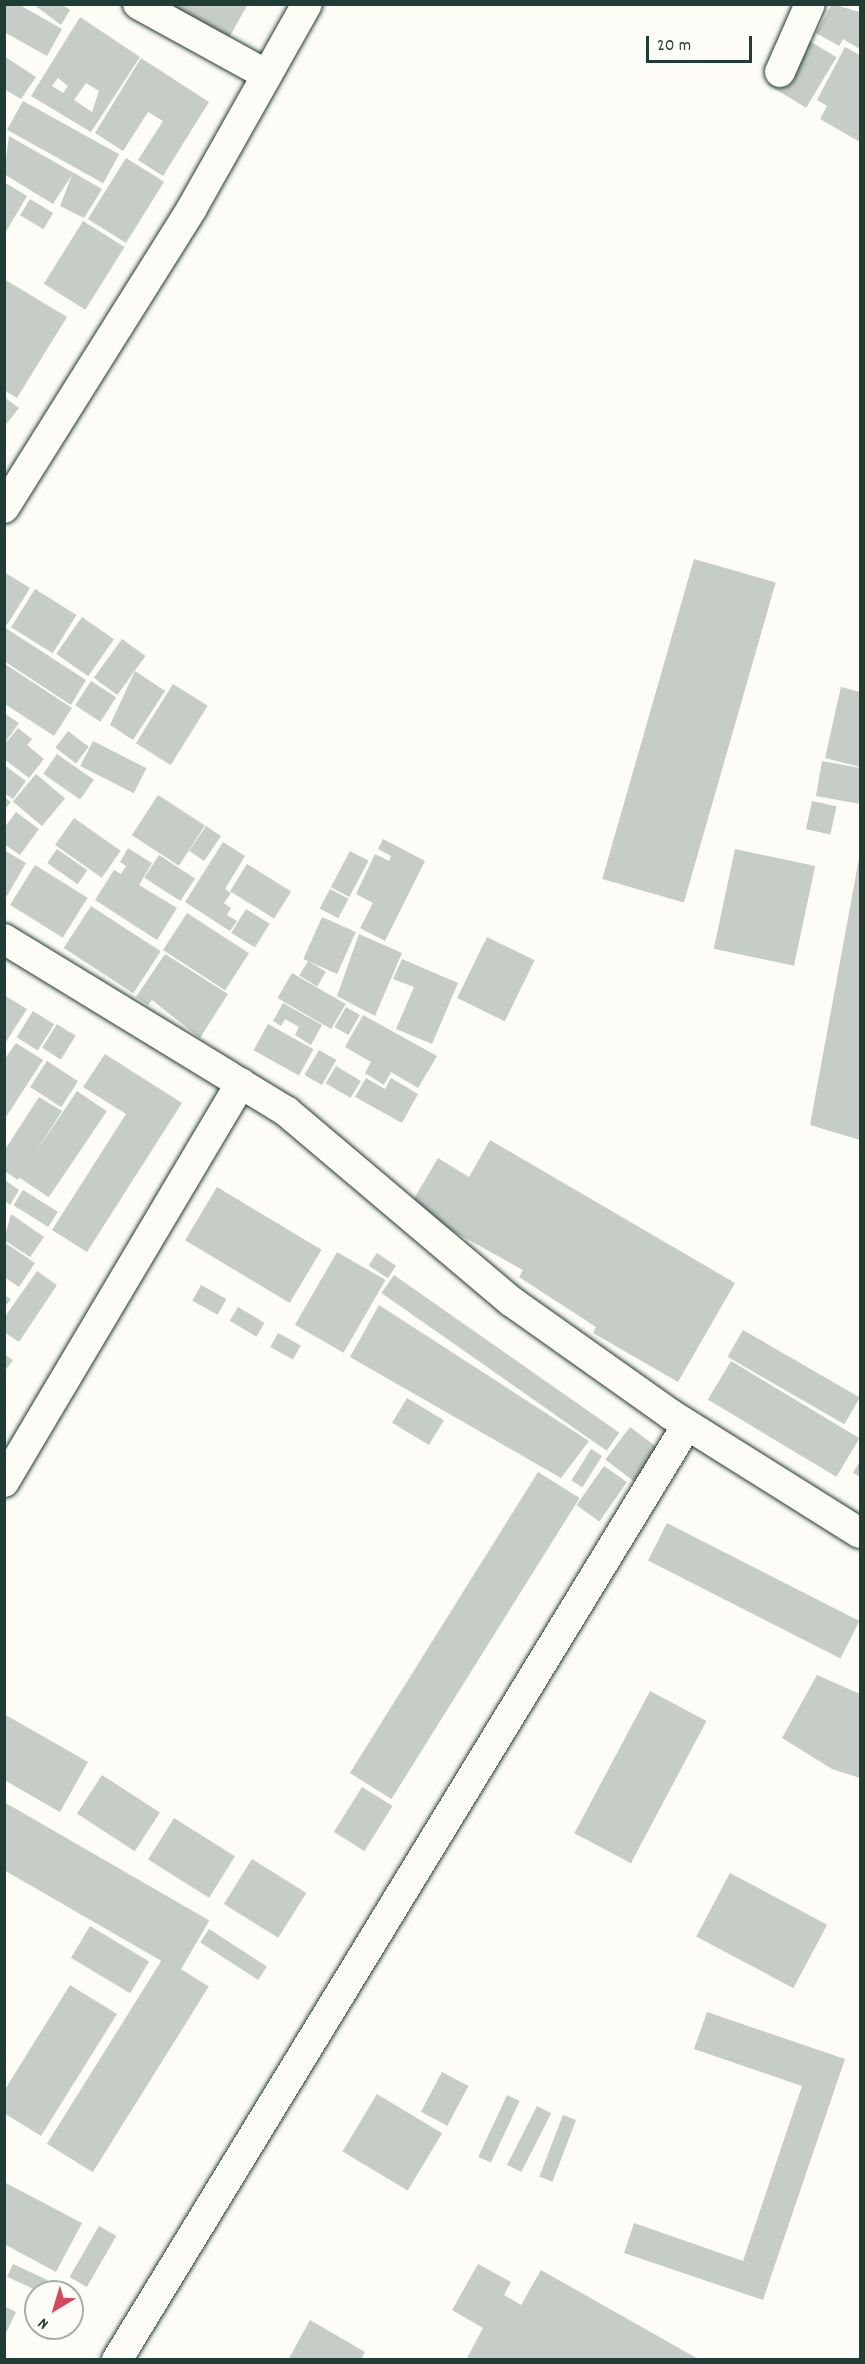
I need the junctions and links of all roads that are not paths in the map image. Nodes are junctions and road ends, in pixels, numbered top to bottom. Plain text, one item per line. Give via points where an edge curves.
1 (138, 4) edge
2 (307, 4) edge
3 (810, 4) edge
4 (780, 72) dead end
5 (267, 75) junction
6 (4, 508) edge
7 (4, 939) edge
8 (241, 1083) junction
9 (687, 1425) junction
10 (4, 1482) edge
11 (861, 1533) edge
12 (117, 2360) edge

1 - 5 street
2 - 5 street
3 - 4 street
5 - 6 street via 192,208
7 - 8 street
8 - 9 street via 295,1119 512,1302
8 - 10 street
9 - 11 street
9 - 12 street

